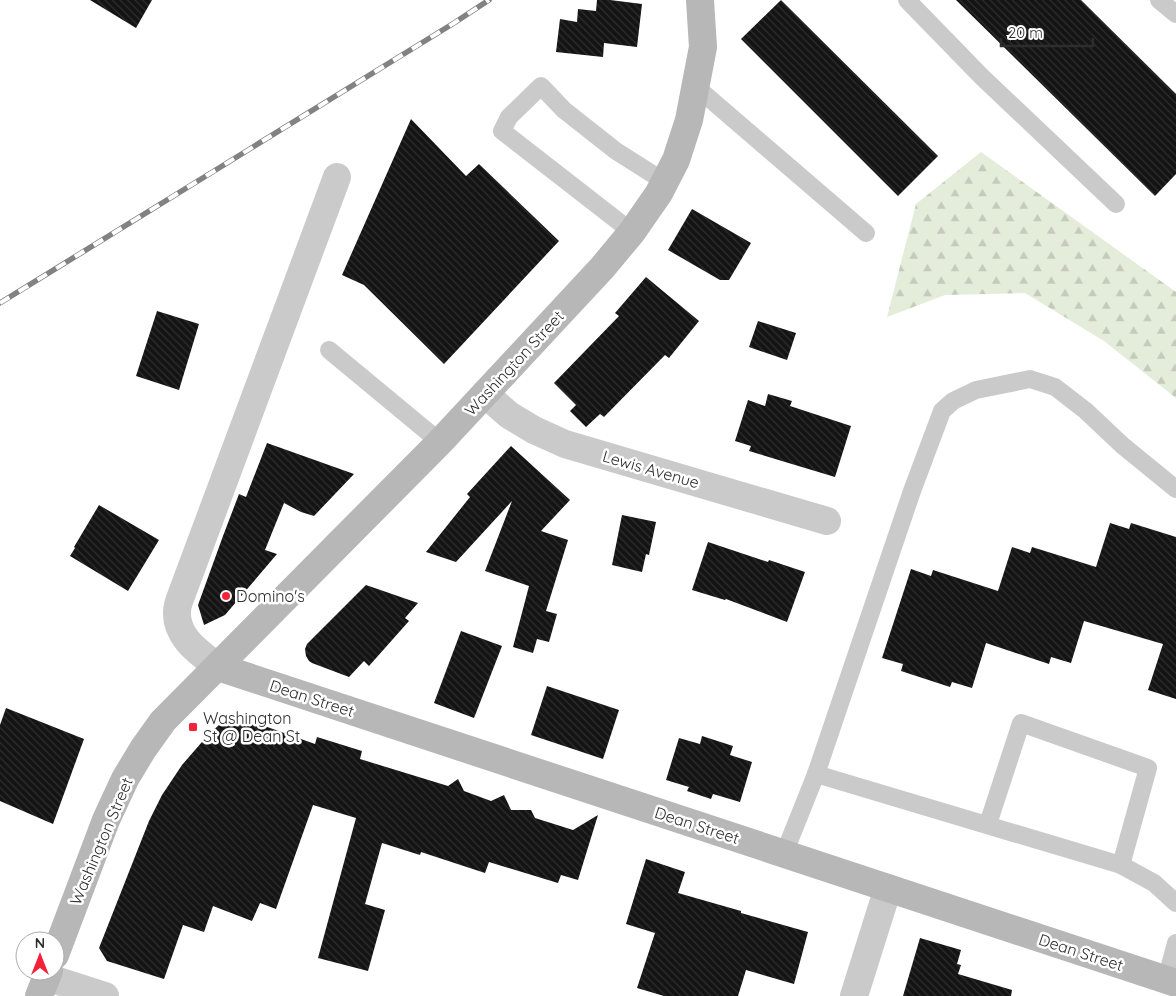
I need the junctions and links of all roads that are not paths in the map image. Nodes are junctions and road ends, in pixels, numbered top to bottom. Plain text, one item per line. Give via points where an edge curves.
1 (700, 0) edge
2 (907, 0) edge
3 (1159, 0) edge
4 (1176, 14) edge
5 (696, 86) junction
6 (337, 177) dead end
7 (665, 182) junction
8 (1116, 204) dead end
9 (632, 232) junction
10 (866, 232) dead end
11 (329, 350) dead end
12 (485, 394) junction
13 (440, 442) junction
14 (1176, 489) edge
15 (827, 521) dead end
16 (218, 667) junction
17 (816, 774) junction
18 (988, 824) junction
19 (784, 854) junction
20 (1121, 864) junction
21 (888, 888) junction
22 (1176, 903) edge
23 (64, 931) edge
24 (1176, 943) edge
25 (64, 981) edge
26 (1171, 982) edge
27 (105, 996) edge
28 (854, 996) edge

1 - 5 main road, Washington Street via 703,47
2 - 8 lane via 982,77
3 - 4 lane
5 - 7 main road, Washington Street via 689,120
5 - 10 lane
6 - 16 street via 180,596 177,612 180,630 189,643
7 - 9 main road, Washington Street
7 - 9 lane via 616,151 564,110 541,86 509,116 502,131
9 - 12 main road, Washington Street
11 - 13 lane
12 - 13 main road, Washington Street
12 - 15 street, Lewis Avenue via 509,415 566,444
13 - 16 main road, Washington Street
14 - 17 lane via 1055,387 1030,379 976,390 953,401 942,411 912,491
16 - 19 main road, Dean Street
16 - 23 main road, Washington Street via 142,749 106,820
17 - 18 lane
17 - 19 lane
18 - 20 lane
18 - 20 lane via 1021,723 1148,768
19 - 21 main road, Dean Street
20 - 22 lane via 1154,884
21 - 26 main road, Dean Street
21 - 28 street
24 - 26 lane
25 - 27 street

